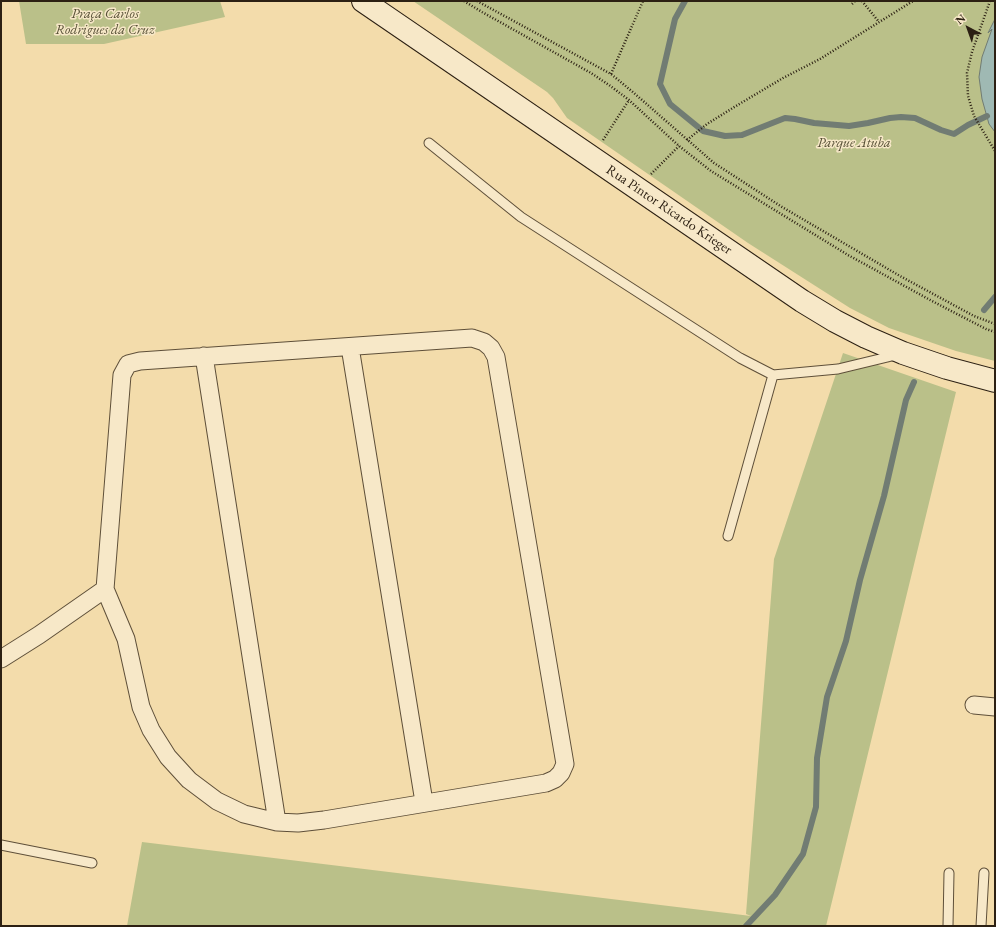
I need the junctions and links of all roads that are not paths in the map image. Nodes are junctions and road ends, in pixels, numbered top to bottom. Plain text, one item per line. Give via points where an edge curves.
1 (363, 1) edge
2 (429, 143) dead end
3 (350, 347) junction
4 (903, 353) junction
5 (204, 356) junction
6 (773, 375) junction
7 (995, 381) edge
8 (728, 536) dead end
9 (105, 589) junction
10 (1, 659) edge
11 (974, 705) dead end
12 (995, 707) edge
13 (424, 802) junction
14 (277, 822) junction
15 (1, 845) edge
16 (92, 863) dead end
17 (948, 873) dead end
18 (984, 873) dead end
19 (948, 926) edge
20 (981, 926) edge

1 - 4 street, Rua Pintor Ricardo Krieger via 802,301 866,337
2 - 6 lane via 521,217 740,358
3 - 5 street
3 - 13 street
3 - 13 street via 472,338 484,342 496,357 565,764 555,779 546,783
4 - 6 lane via 838,369
4 - 7 street, Rua Pintor Ricardo Krieger
5 - 9 street via 140,360 128,364 122,375
5 - 14 street
6 - 8 lane
9 - 10 street
9 - 14 street via 126,639 141,707 151,730 168,757 189,780 217,801 244,814
11 - 12 street
13 - 14 street via 324,820
15 - 16 lane
17 - 19 lane
18 - 20 lane

